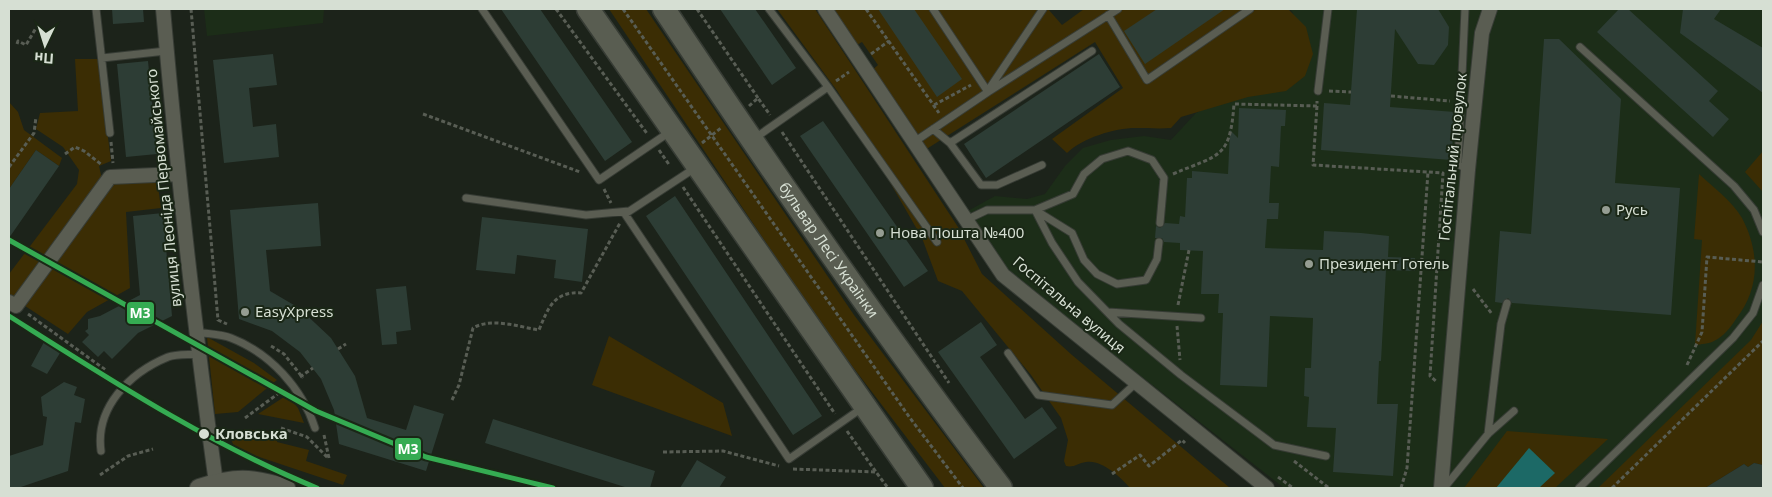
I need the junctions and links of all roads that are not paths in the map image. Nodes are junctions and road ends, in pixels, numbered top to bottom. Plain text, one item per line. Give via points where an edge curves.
1 (96, 9) edge
2 (163, 9) edge
3 (482, 9) edge
4 (588, 9) edge
5 (664, 9) edge
6 (769, 9) edge
7 (825, 9) edge
8 (933, 9) edge
9 (1043, 9) edge
10 (1118, 9) edge
11 (1250, 9) edge
12 (1328, 9) edge
13 (1465, 9) edge
14 (1490, 9) edge
15 (1108, 16) junction
16 (1580, 47) dead end
17 (166, 51) junction
18 (1092, 51) dead end
19 (102, 58) junction
20 (828, 87) junction
21 (1318, 91) dead end
22 (988, 92) junction
23 (933, 129) junction
24 (110, 133) road end
25 (663, 137) junction
26 (750, 141) junction
27 (914, 142) junction
28 (950, 143) junction
29 (697, 157) junction
30 (1042, 165) dead end
31 (1468, 170) junction
32 (178, 174) junction
33 (466, 198) dead end
34 (1035, 210) junction
35 (627, 212) junction
36 (966, 220) junction
37 (1160, 223) dead end
38 (1763, 232) edge
39 (937, 242) dead end
40 (1159, 242) dead end
41 (1763, 285) edge
42 (1507, 303) dead end
43 (13, 304) edge
44 (1108, 312) junction
45 (1201, 318) dead end
46 (195, 332) junction
47 (1008, 353) dead end
48 (199, 354) junction
49 (1136, 383) junction
50 (864, 406) junction
51 (1514, 411) dead end
52 (319, 427) road end
53 (1488, 434) junction
54 (101, 451) dead end
55 (1326, 456) dead end
56 (216, 483) junction
57 (199, 488) edge
58 (286, 488) edge
59 (922, 488) edge
60 (1001, 488) edge
61 (1267, 488) edge
62 (1442, 488) edge
63 (1579, 488) edge

1 - 19 lane
2 - 17 street, вулиця Леоніда Первомайського
3 - 25 lane via 599,180
4 - 25 main road
5 - 26 main road, бульвар Лесі Українки
6 - 20 lane
7 - 27 street, Госпітальна вулиця via 864,60
8 - 22 lane
9 - 22 lane
10 - 15 lane
11 - 15 lane via 1147,80
12 - 21 lane
13 - 31 lane via 1458,164
14 - 31 street, Госпітальний провулок via 1482,33
15 - 22 lane
16 - 38 lane via 1734,186 1754,210
17 - 19 lane
17 - 32 street, вулиця Леоніда Первомайського
18 - 28 lane
19 - 24 lane
20 - 26 lane
20 - 39 lane
22 - 23 lane
23 - 27 lane
23 - 28 lane
25 - 29 main road
26 - 60 main road, бульвар Лесі Українки via 870,312
27 - 36 street, Госпітальна вулиця
28 - 30 lane via 982,185 997,185
29 - 35 lane via 678,179
29 - 50 main road
31 - 62 street, Госпітальний провулок
32 - 43 street via 110,177
32 - 46 street, вулиця Леоніда Первомайського
33 - 35 lane via 586,215
34 - 36 lane via 987,210
34 - 37 lane via 1073,194 1084,174 1102,159 1128,151 1152,160 1164,178
34 - 40 lane via 1072,233 1084,260 1097,274 1117,284 1146,280 1157,259
34 - 44 lane via 1078,282
35 - 50 lane via 789,459
36 - 49 street, Госпітальна вулиця via 1004,275
41 - 63 lane via 1753,314 1733,338
42 - 53 lane via 1500,324
44 - 45 lane
44 - 55 lane via 1181,375 1274,446
46 - 48 street, вулиця Леоніда Первомайського
46 - 52 lane via 230,338 268,360 292,384
47 - 49 lane via 1038,396 1112,405
48 - 54 lane via 169,357 124,388 111,401 102,419
48 - 56 street, вулиця Леоніда Первомайського
49 - 61 street, Госпітальна вулиця
50 - 59 main road
51 - 53 lane
53 - 62 lane
56 - 57 street
56 - 58 street via 250,478

